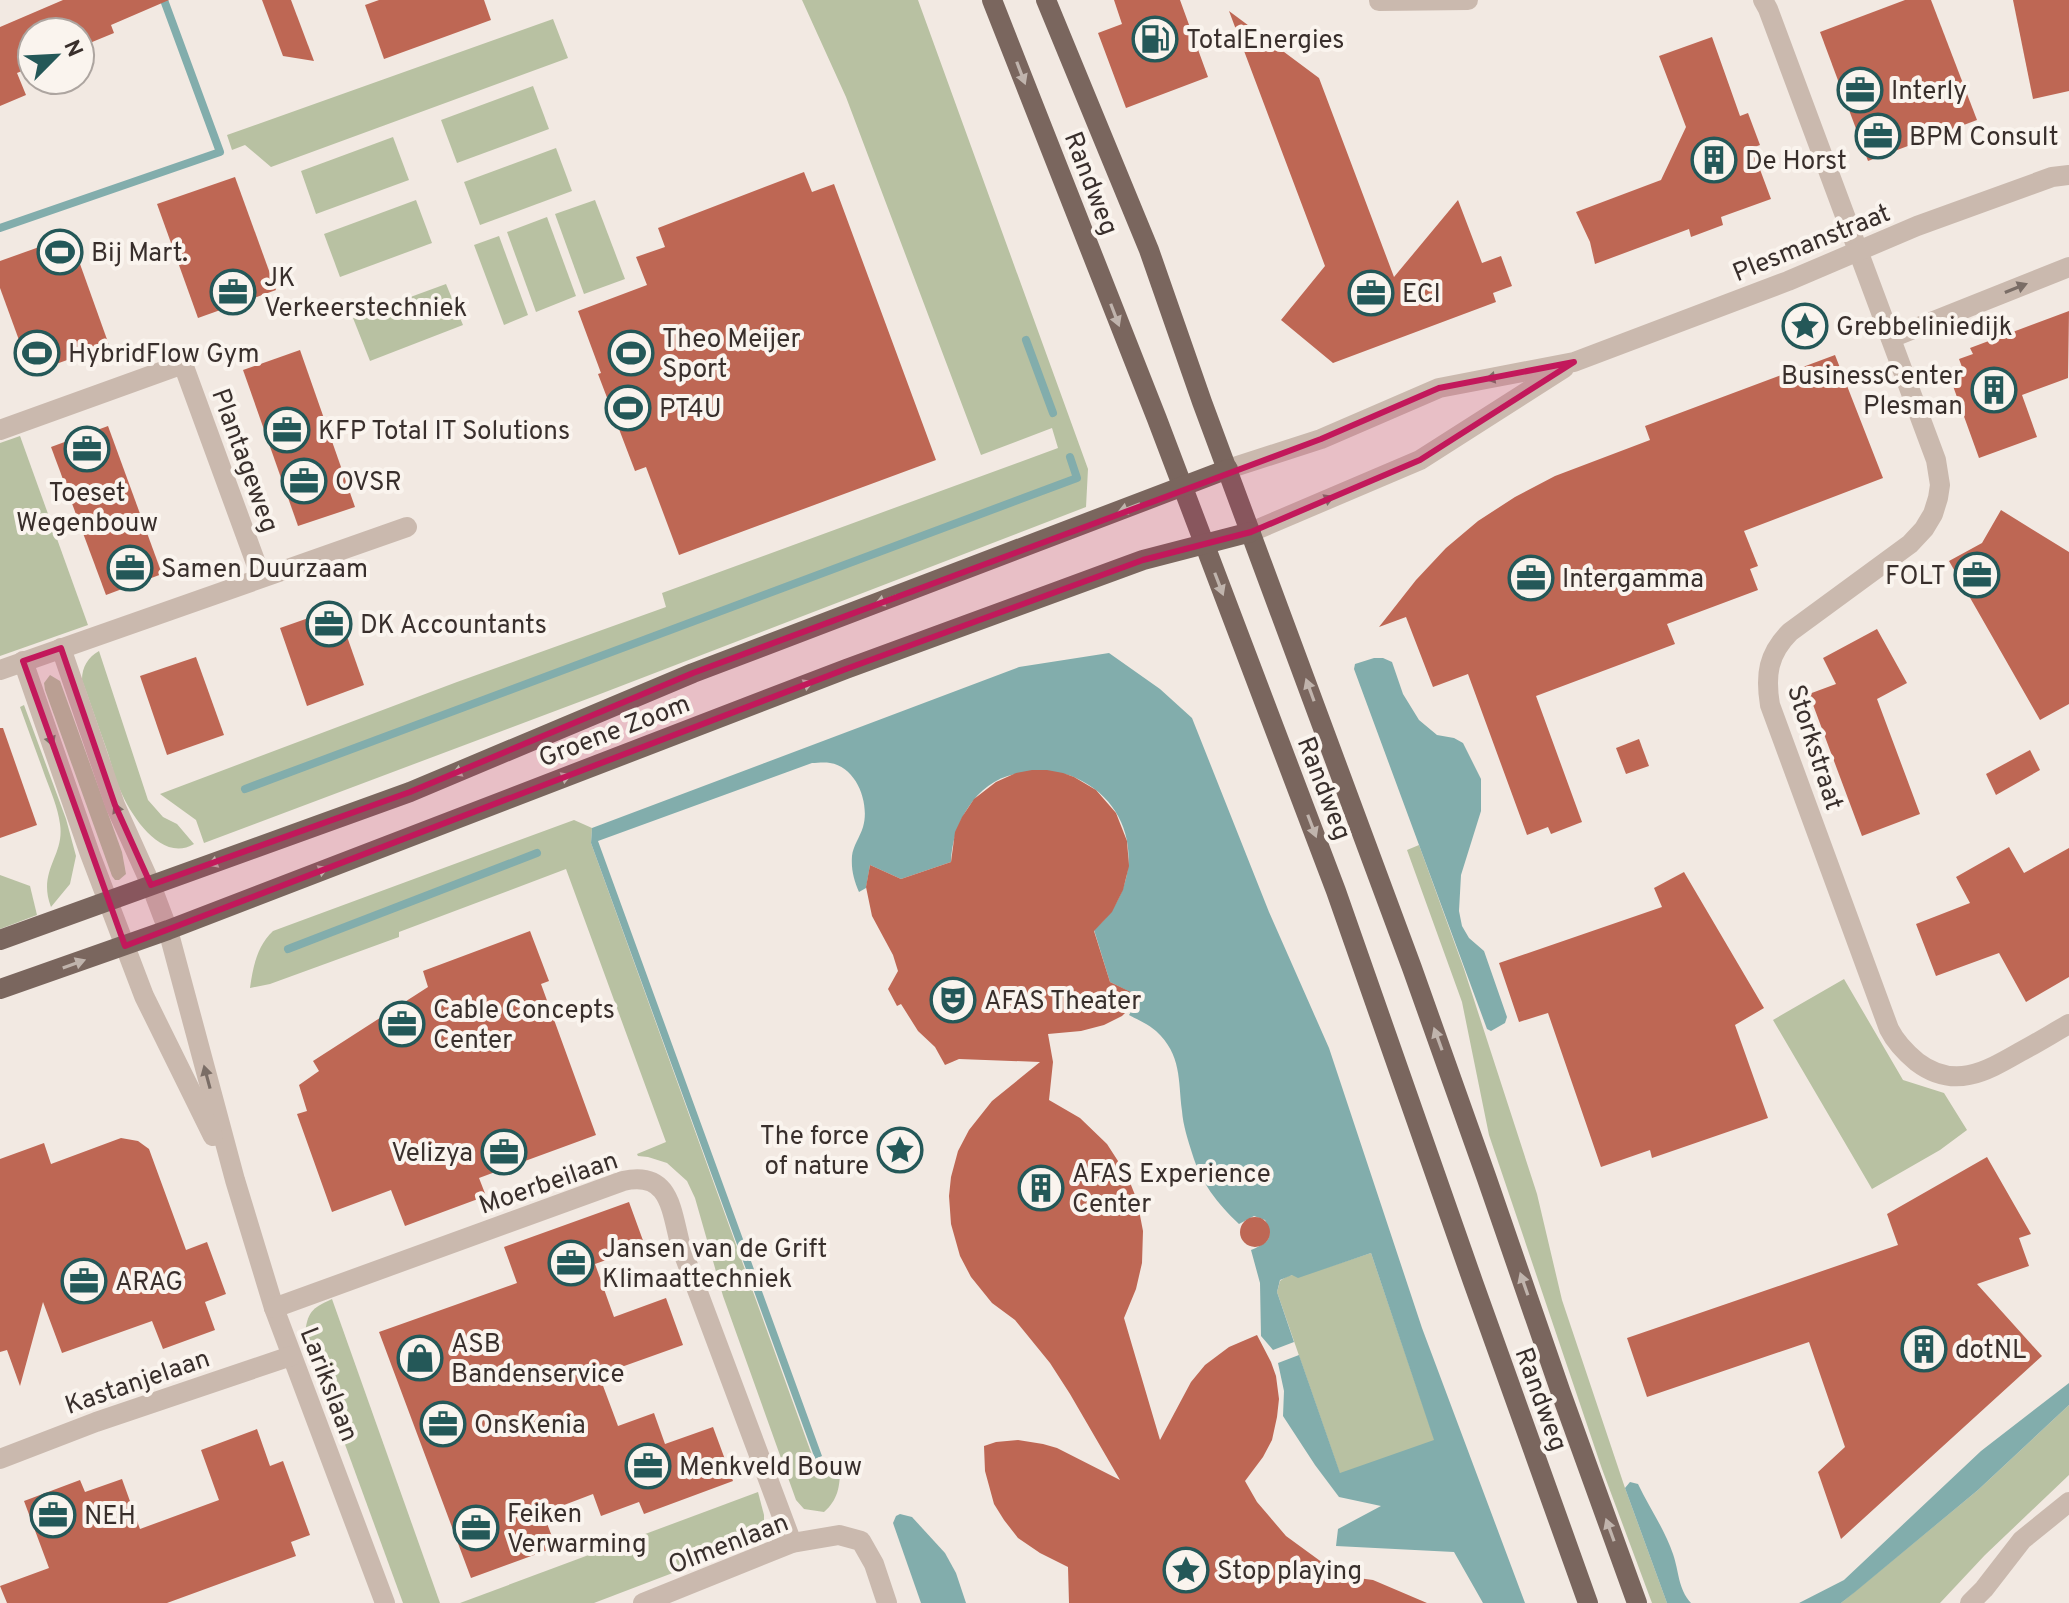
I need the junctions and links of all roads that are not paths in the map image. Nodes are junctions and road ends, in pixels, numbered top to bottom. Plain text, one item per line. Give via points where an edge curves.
1 (992, 0) edge
2 (1046, 0) edge
3 (1468, 0) edge
4 (1763, 0) edge
5 (1379, 1) edge
6 (2069, 175) edge
7 (1858, 251) junction
8 (2069, 267) edge
9 (1891, 338) junction
10 (1574, 362) junction
11 (0, 430) edge
12 (1228, 469) junction
13 (1181, 488) junction
14 (407, 527) dead end
15 (1251, 532) junction
16 (1204, 544) junction
17 (261, 577) junction
18 (61, 648) junction
19 (23, 661) junction
20 (0, 670) edge
21 (151, 885) junction
22 (108, 901) junction
23 (168, 930) junction
24 (0, 940) edge
25 (125, 946) junction
26 (0, 989) edge
27 (2069, 1024) edge
28 (235, 1180) junction
29 (274, 1308) junction
30 (291, 1356) junction
31 (0, 1459) edge
32 (2069, 1502) edge
33 (792, 1543) junction
34 (385, 1603) edge
35 (643, 1603) edge
36 (887, 1603) edge
37 (1588, 1603) edge
38 (1637, 1603) edge
39 (1970, 1603) edge

1 -> 13 main road, Randweg
2 - 12 main road, Randweg via 1149,250
3 - 5 street
4 - 7 street, Storkstraat
6 - 7 street, Plesmanstraat
7 - 9 street, Storkstraat
7 - 10 street, Plesmanstraat
9 -> 8 street
9 - 27 street, Storkstraat via 1936,460 1940,485 1933,514 1910,544 1782,640 1769,669 1770,705 1889,1029 1908,1055 1939,1073 1972,1075
10 -> 12 street, Plesmanstraat via 1439,388 1321,439
15 -> 10 street, Plesmanstraat via 1420,460
11 - 17 street, Plantageweg via 183,364
12 - 13 main road, Groene Zoom
12 - 15 main road, Randweg
13 - 16 main road, Randweg
13 -> 21 main road, Groene Zoom via 693,673 410,792
14 - 17 street
15 - 16 main road, Groene Zoom
38 -> 15 main road, Randweg via 1418,983
23 -> 16 main road, Groene Zoom via 846,669 1143,560
16 -> 37 main road, Randweg via 1336,891
17 - 18 street
18 - 19 street
21 -> 18 street via 115,805
19 - 20 street
19 -> 22 street
21 - 22 main road, Groene Zoom
21 - 23 street, Larikslaan
22 - 24 main road, Groene Zoom
22 - 25 street, Larikslaan
23 - 25 main road, Groene Zoom
28 -> 23 street, Larikslaan
26 -> 25 main road, Groene Zoom
25 - 28 street, Larikslaan via 144,996
28 - 29 street, Larikslaan
29 - 30 street, Larikslaan
29 - 33 street, Moerbeilaan via 623,1181 651,1180 662,1187
30 - 31 street, Kastanjelaan
30 - 34 street, Larikslaan
32 - 39 street via 2022,1540
33 - 35 street, Olmenlaan
33 - 36 street, Olmenlaan via 839,1535 861,1541

